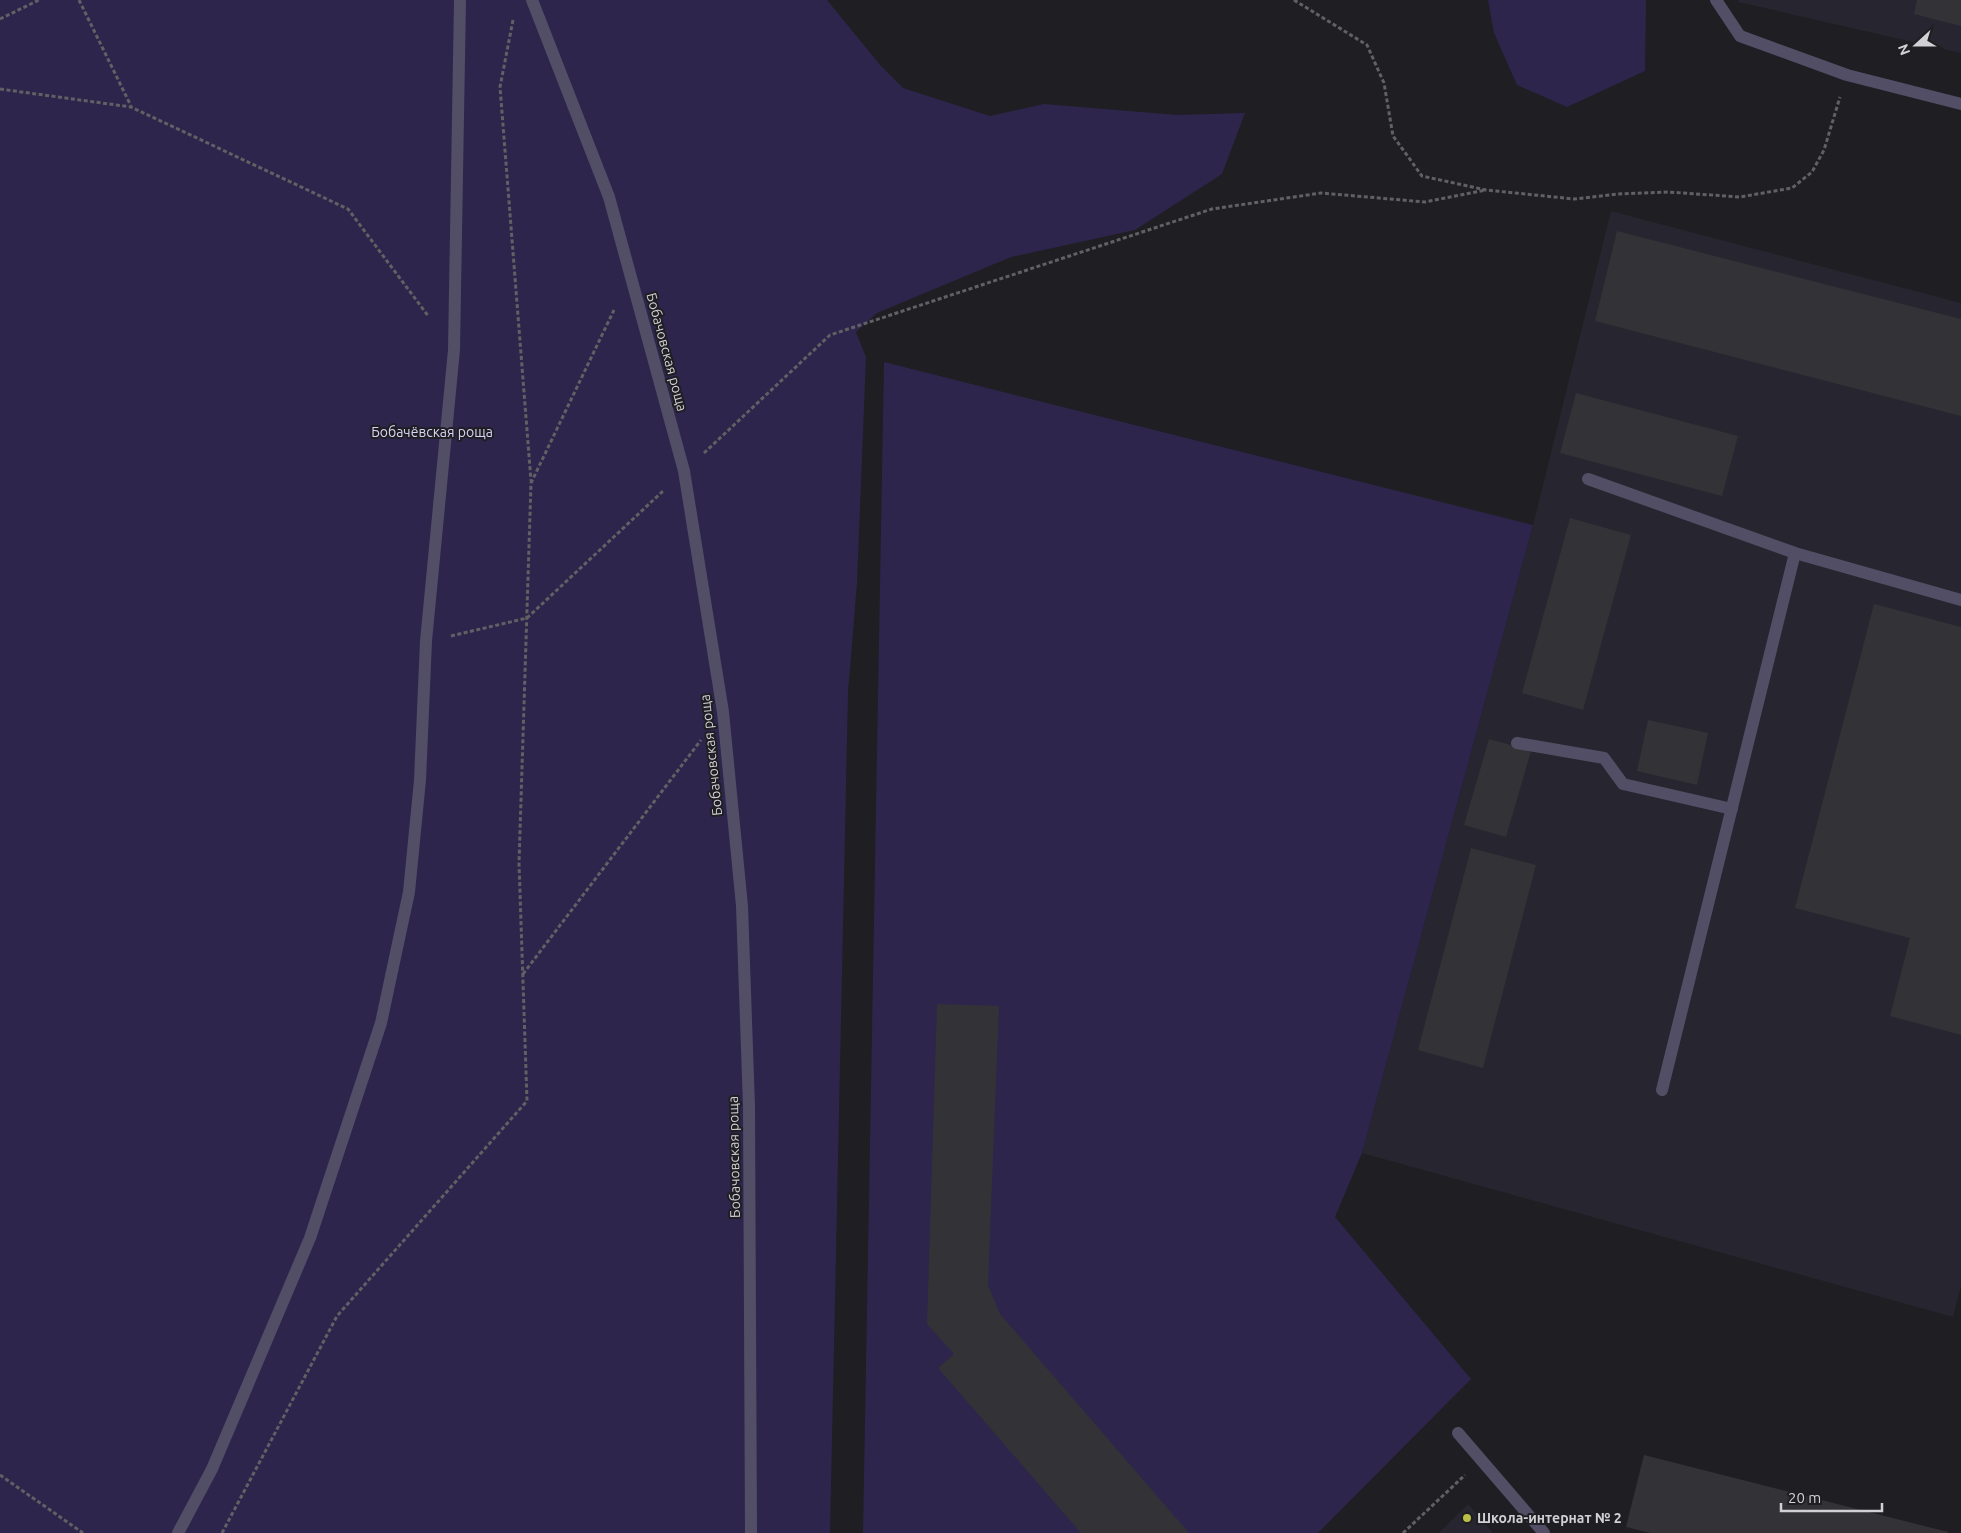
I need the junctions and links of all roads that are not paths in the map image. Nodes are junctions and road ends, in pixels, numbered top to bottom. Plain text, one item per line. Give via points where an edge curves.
1 (460, 0) edge
2 (532, 0) edge
3 (1716, 0) edge
4 (1961, 104) edge
5 (1588, 480) dead end
6 (1795, 553) junction
7 (1961, 600) edge
8 (1516, 743) dead end
9 (1732, 809) junction
10 (1662, 1090) dead end
11 (1458, 1433) dead end
12 (178, 1533) edge
13 (751, 1533) edge
14 (1544, 1533) edge

1 - 12 street via 454,350 426,641 420,780 409,892 381,1023 310,1238 212,1469
2 - 13 street, Бобачовская роща via 609,197 684,471 723,712 742,906 749,1106
3 - 4 street via 1740,36 1847,75
5 - 6 street
6 - 7 street
6 - 9 street
8 - 9 street via 1604,758 1623,784
9 - 10 street
11 - 14 street

